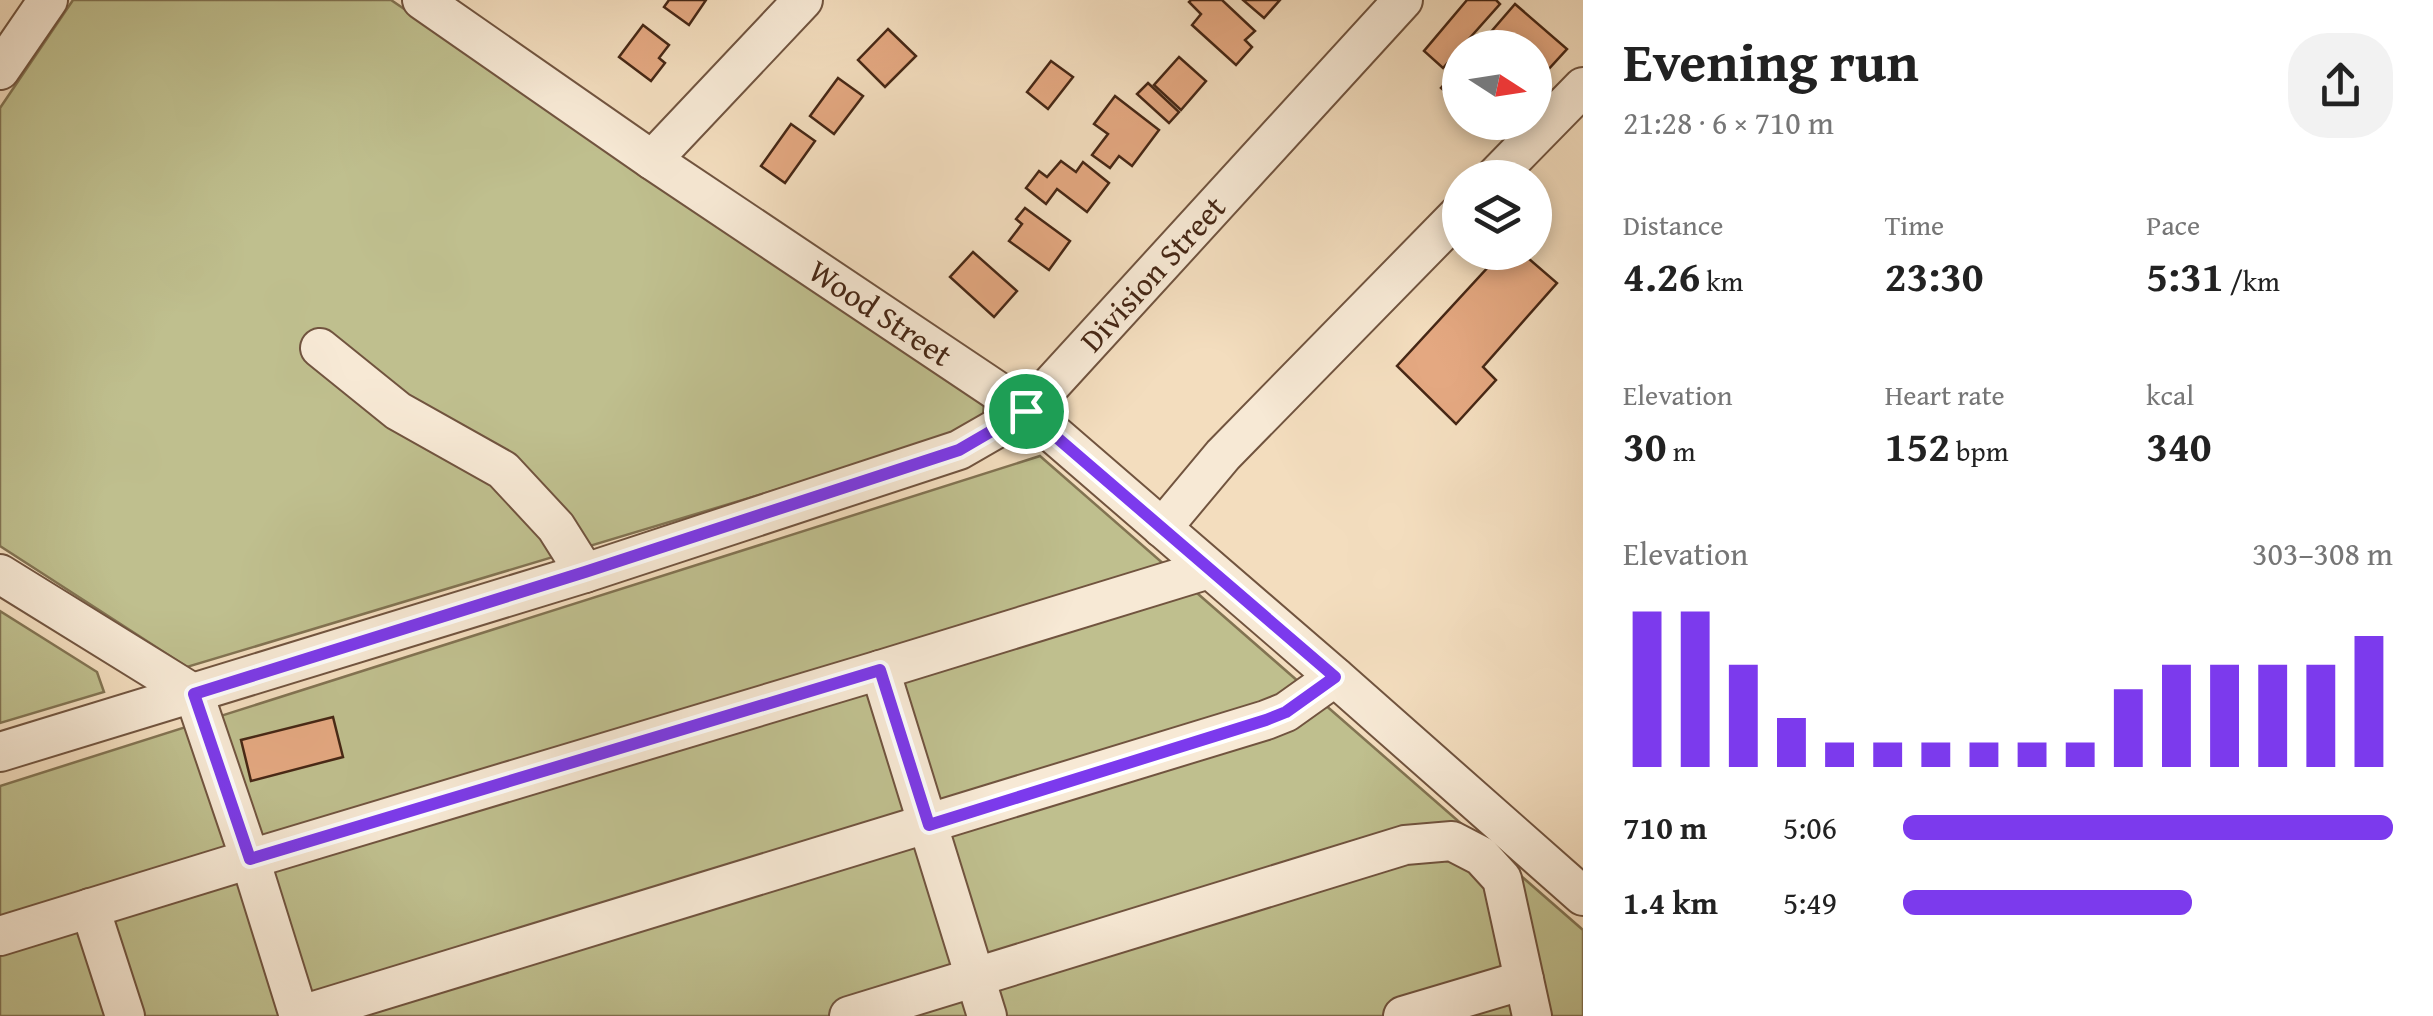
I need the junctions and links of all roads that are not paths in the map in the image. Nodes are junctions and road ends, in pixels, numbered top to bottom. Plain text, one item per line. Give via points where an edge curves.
1 (48, 0) edge
2 (422, 0) edge
3 (803, 0) edge
4 (1403, 0) edge
5 (0, 70) edge
6 (1583, 87) edge
7 (652, 160) junction
8 (1512, 160) edge
9 (1442, 232) edge
10 (320, 348) dead end
11 (1026, 411) junction
12 (1162, 528) junction
13 (1208, 569) junction
14 (585, 572) junction
15 (0, 574) edge
16 (880, 670) junction
17 (1335, 677) junction
18 (194, 694) junction
19 (0, 752) edge
20 (929, 825) junction
21 (250, 859) junction
22 (1583, 896) edge
23 (90, 908) junction
24 (0, 936) edge
25 (975, 978) junction
26 (1528, 998) edge
27 (125, 1016) edge
28 (298, 1016) edge
29 (850, 1016) edge
30 (986, 1016) edge
31 (1403, 1016) edge

1 - 5 street
2 - 7 street, Wood Street
3 - 7 street
4 - 11 street, Division Street
6 - 8 street
7 - 11 street, Wood Street
9 - 12 street
10 - 14 street via 398,411 504,470 556,527
11 - 12 street, Wood Street
11 - 14 street, Division Street via 959,450
12 - 13 street, Wood Street
13 - 16 street
13 - 17 street, Wood Street
14 - 18 street, Division Street
15 - 18 street
16 - 20 street
16 - 21 street
17 - 20 street via 1266,720
17 - 22 street, Wood Street
18 - 19 street, Division Street
18 - 21 street
20 - 25 street
20 - 28 street
21 - 23 street
21 - 28 street
23 - 24 street
23 - 27 street
25 - 26 street via 1405,845 1452,841 1481,856 1502,878
25 - 29 street
25 - 30 street
26 - 31 street

